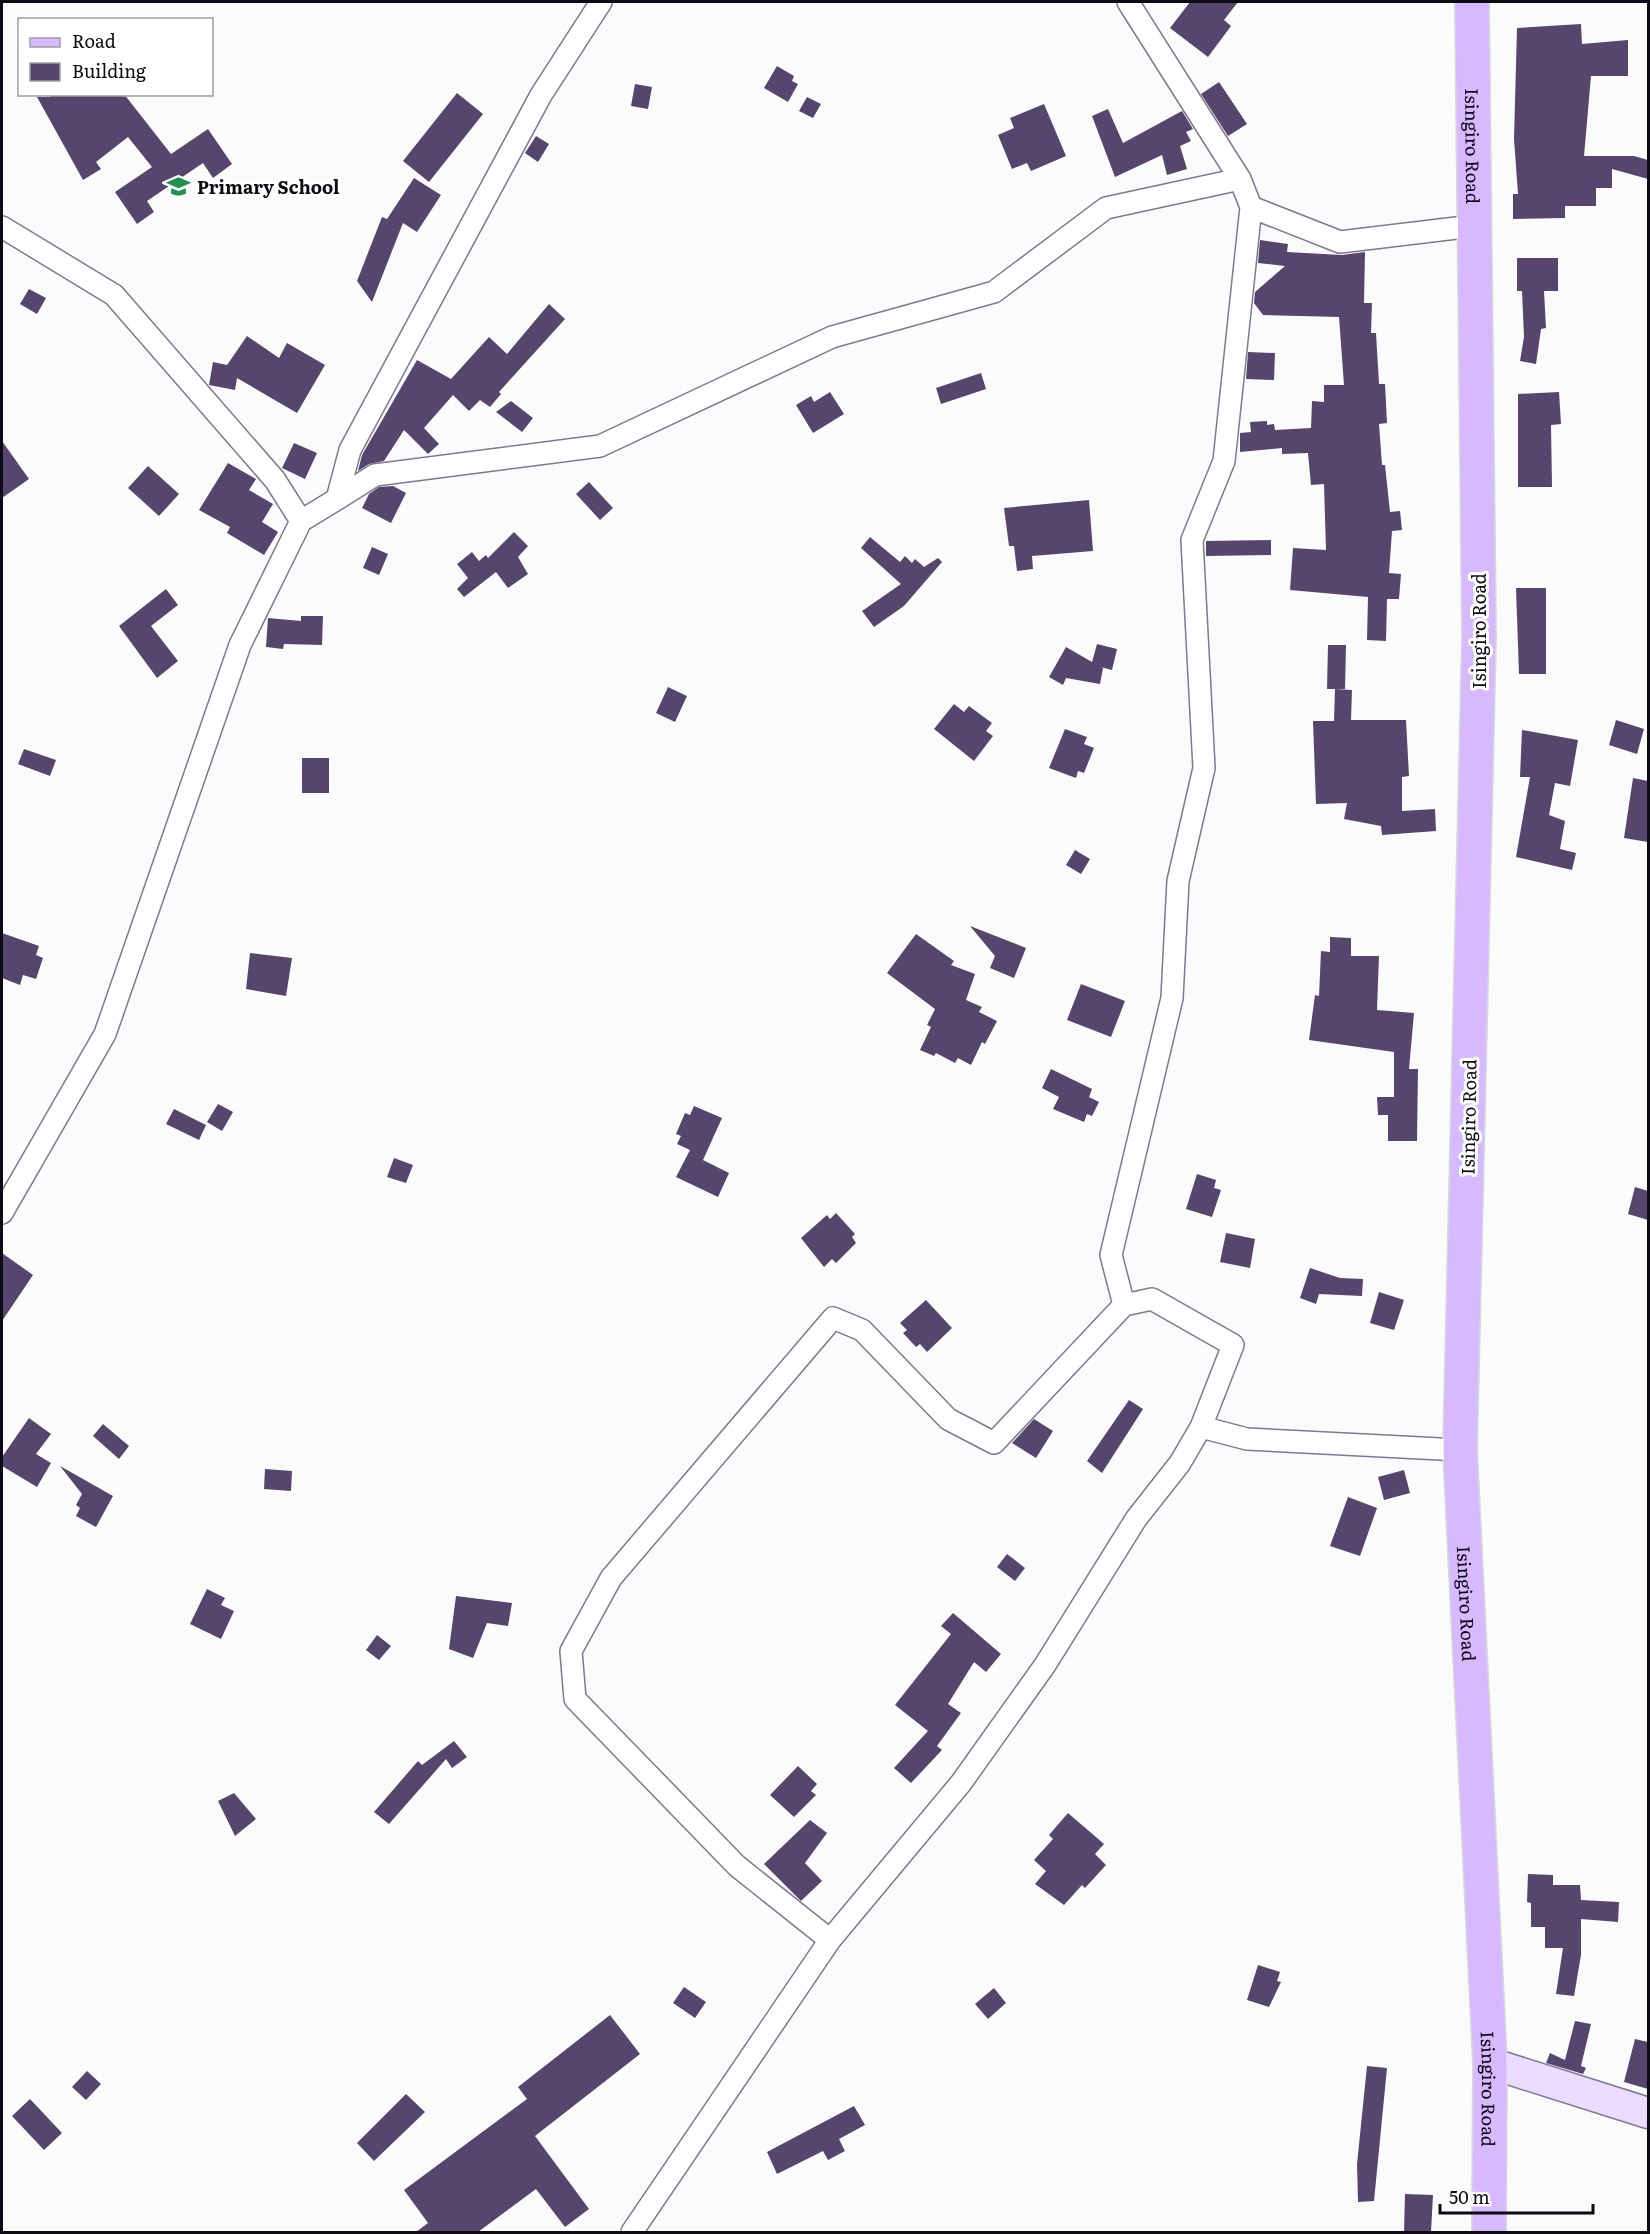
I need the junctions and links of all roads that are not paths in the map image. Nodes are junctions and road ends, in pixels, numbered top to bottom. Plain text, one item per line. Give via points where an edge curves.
1 (601, 2) edge
2 (1128, 2) edge
3 (1472, 2) edge
4 (1239, 179) junction
5 (1251, 207) junction
6 (1473, 226) junction
7 (2, 227) edge
8 (337, 499) junction
9 (302, 521) junction
10 (2, 1213) edge
11 (1124, 1305) junction
12 (1201, 1426) junction
13 (1460, 1450) junction
14 (830, 1940) junction
15 (1490, 2063) junction
16 (1648, 2112) edge
17 (632, 2232) edge
18 (1489, 2232) edge

1 - 8 street via 541,95 350,450
2 - 4 street
3 - 6 main road, Isingiro Road
4 - 5 street
4 - 8 street via 1106,208 994,292 832,337 600,446 375,476
5 - 6 street via 1340,242
5 - 11 street via 1224,461 1191,540 1204,768 1178,881 1172,998 1111,1255
6 - 13 main road, Isingiro Road via 1479,637
7 - 9 street via 114,295 275,480
8 - 9 street
9 - 10 street via 240,645 105,1034
11 - 12 street via 1152,1299 1233,1345
11 - 14 street via 994,1443 948,1419 862,1330 833,1318 611,1578 571,1651 575,1699 737,1866
12 - 13 street via 1246,1439
12 - 14 street via 1180,1463 1136,1519 1046,1665 962,1783
13 - 15 main road, Isingiro Road
14 - 17 street
15 - 16 street
15 - 18 main road, Isingiro Road

